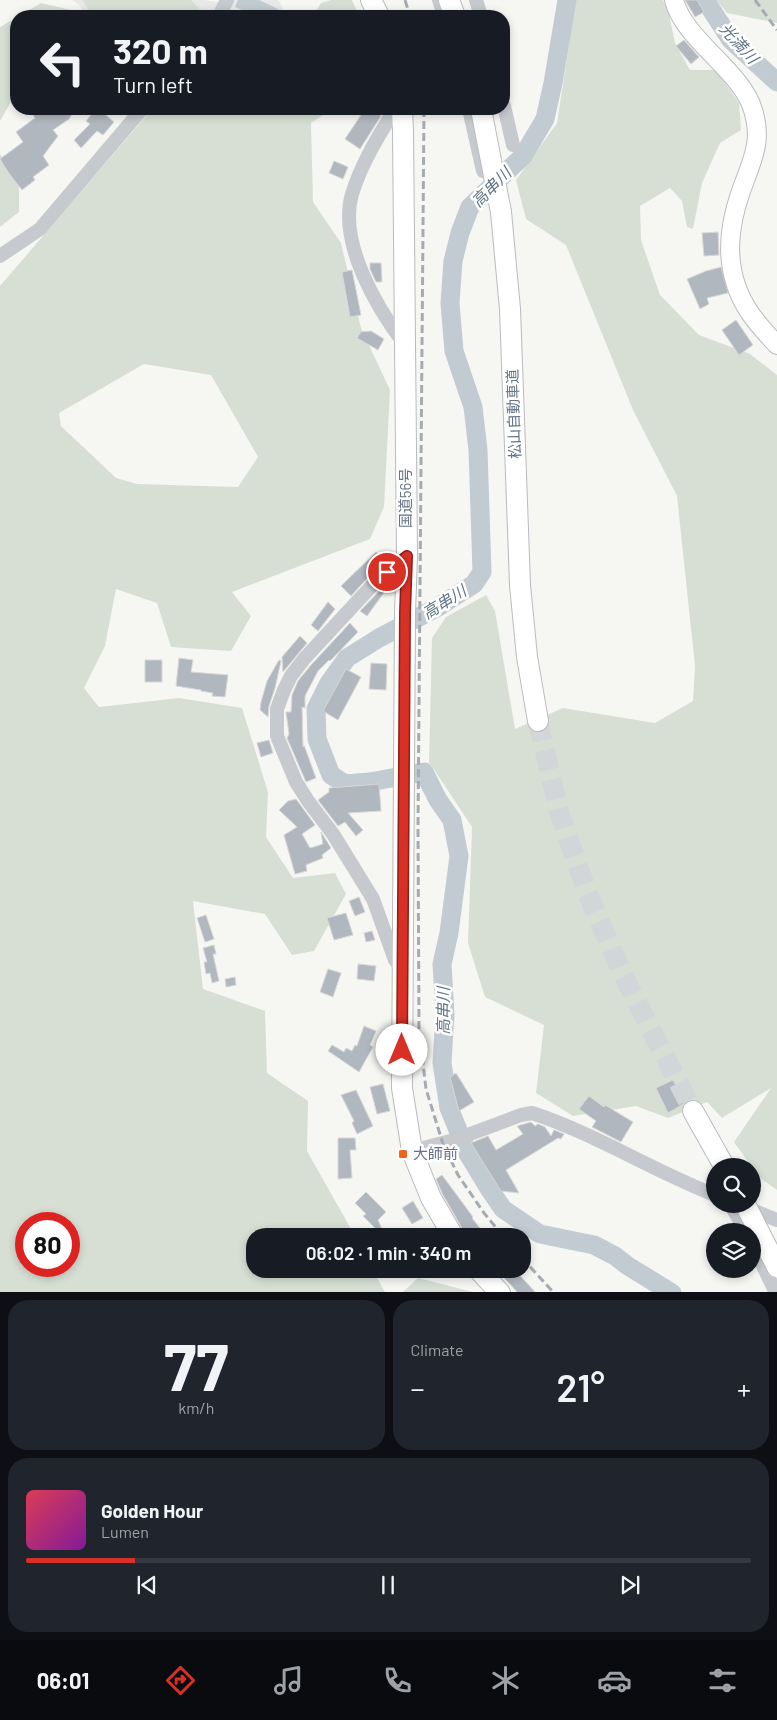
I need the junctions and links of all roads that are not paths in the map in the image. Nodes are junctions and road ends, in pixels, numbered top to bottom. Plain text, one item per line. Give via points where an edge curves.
1 (674, 0) edge
2 (137, 115) edge
3 (392, 115) edge
4 (402, 115) edge
5 (470, 115) edge
6 (481, 115) edge
7 (506, 115) edge
8 (509, 126) junction
9 (475, 135) junction
10 (513, 145) dead end
11 (482, 171) dead end
12 (0, 256) edge
13 (405, 345) junction
14 (777, 345) edge
15 (407, 556) junction
16 (538, 721) tunnel mouth
17 (403, 970) junction
18 (693, 1111) tunnel mouth
19 (412, 1151) junction
20 (719, 1158) edge
21 (706, 1192) edge
22 (750, 1213) edge
23 (759, 1213) edge
24 (777, 1220) edge
25 (448, 1228) edge
26 (761, 1261) edge
27 (777, 1267) edge
28 (487, 1278) edge
29 (500, 1292) edge
30 (776, 1292) edge

1 - 14 main road via 682,18 738,85 753,109 757,145 734,212 730,232 731,268 750,313
2 - 12 street via 40,229
3 - 13 street via 358,178 349,215 352,238 366,282 388,323
4 - 13 highway, 国道56号
5 - 9 street
6 - 16 highway, 松山自動車道, bridge via 501,212 510,309 520,585 527,657
7 - 8 street
8 - 9 street
8 - 10 street
9 - 11 street
13 - 15 highway, 国道56号
15 - 17 highway, 国道56号
15 - 17 street via 378,579 304,659 284,690 277,718 277,736 296,782 373,899 395,960
17 - 19 highway, 国道56号 via 402,1088
18 - 20 highway
19 - 21 street via 532,1113 598,1140
19 - 25 highway, 国道56号 via 431,1198
22 - 27 highway, bridge
23 - 24 street
26 - 30 street
28 - 29 highway

